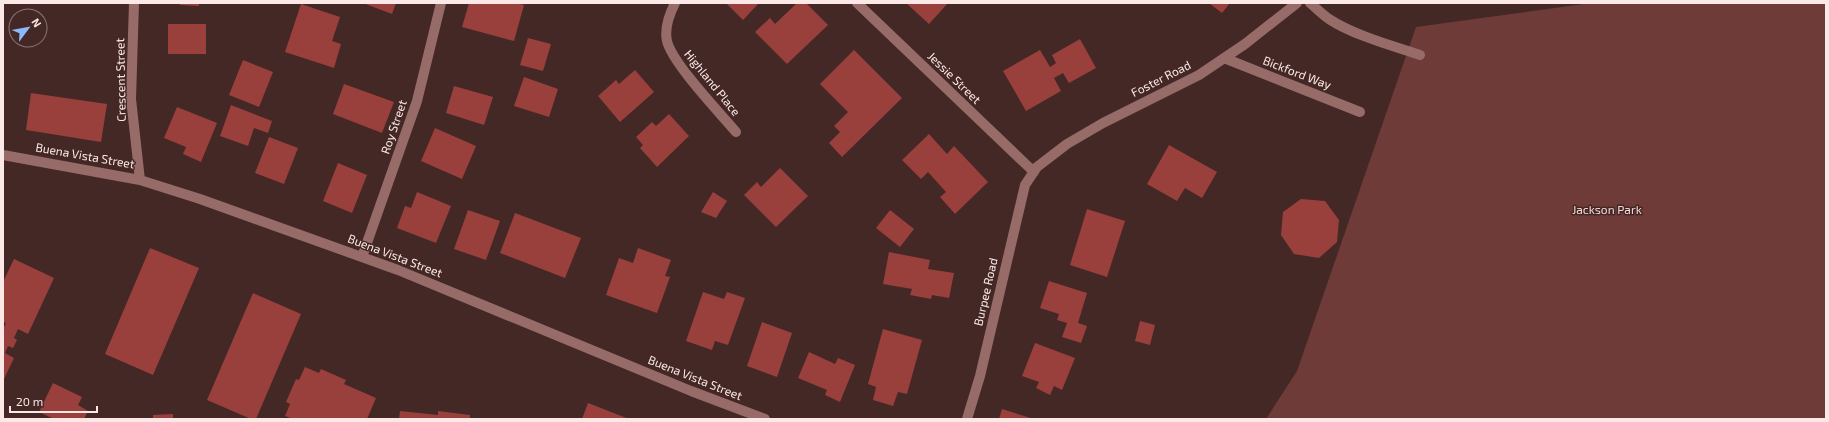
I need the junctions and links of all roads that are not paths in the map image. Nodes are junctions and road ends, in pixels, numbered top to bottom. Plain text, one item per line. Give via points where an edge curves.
1 (134, 3) edge
2 (441, 3) edge
3 (674, 3) edge
4 (857, 3) edge
5 (1310, 3) edge
6 (1293, 4) edge
7 (1420, 55) dead end
8 (1224, 58) junction
9 (1360, 112) dead end
10 (736, 132) dead end
11 (3, 155) edge
12 (1034, 172) junction
13 (140, 180) junction
14 (362, 257) junction
15 (765, 419) edge
16 (967, 419) edge

1 - 13 street, Crescent Street via 131,99
2 - 14 street, Roy Street via 417,101
3 - 10 street, Highland Place via 667,18 667,41 675,59
4 - 12 street, Jessie Street
5 - 7 street via 1329,19 1343,26
6 - 8 street, Foster Road
8 - 9 street, Bickford Way
8 - 12 street, Foster Road via 1199,75 1067,144
11 - 13 street, Buena Vista Street
12 - 16 street, Burpee Road via 1025,185 980,376
13 - 14 street, Buena Vista Street
14 - 15 street, Buena Vista Street

